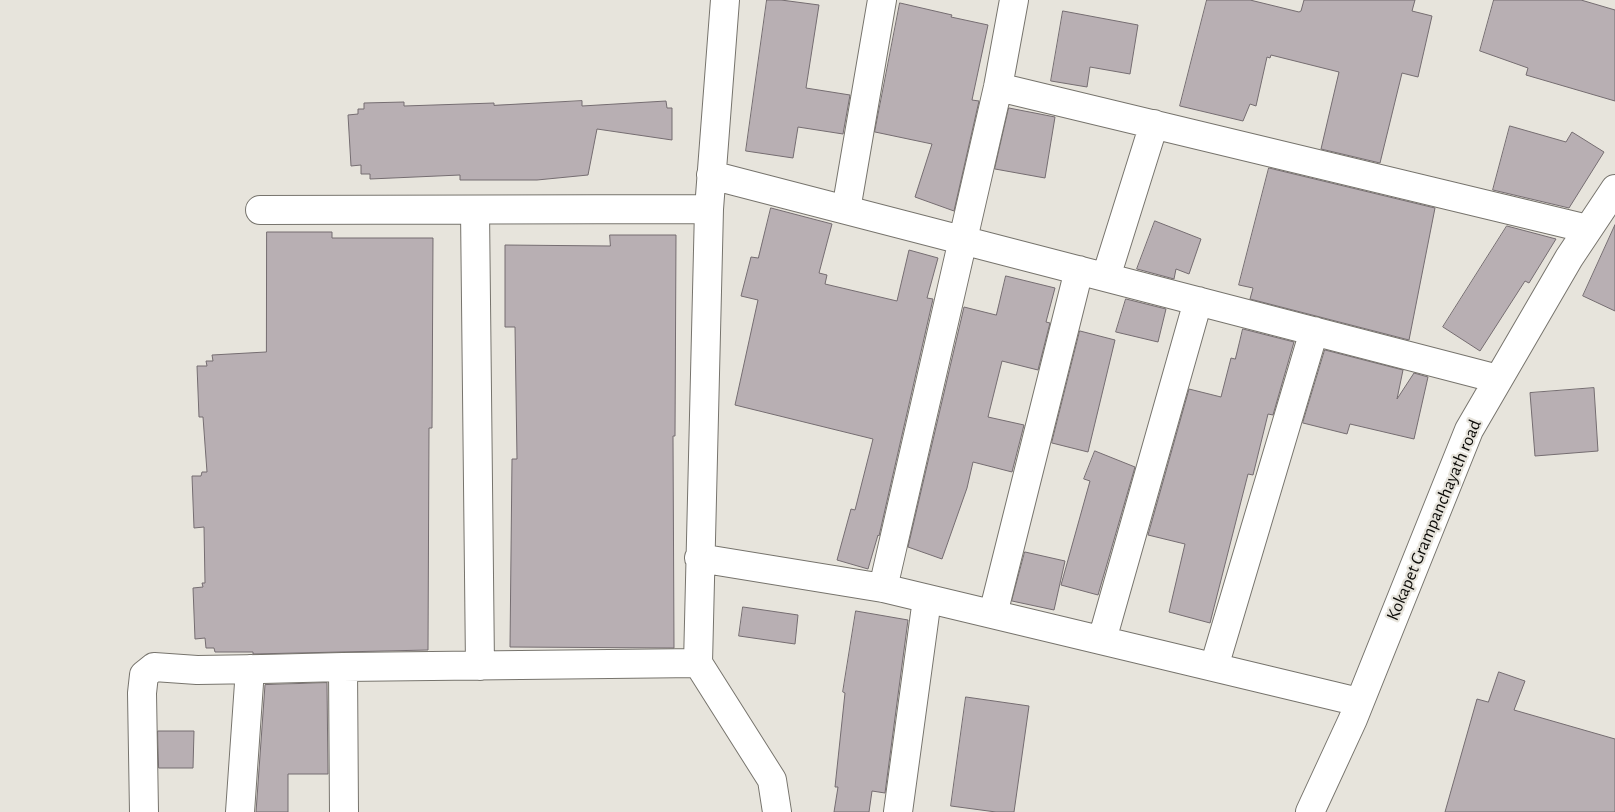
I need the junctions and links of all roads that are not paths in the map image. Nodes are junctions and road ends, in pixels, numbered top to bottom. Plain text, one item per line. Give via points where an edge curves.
1 (725, 0) edge
2 (882, 0) edge
3 (1014, 0) edge
4 (998, 87) junction
5 (1154, 124) junction
6 (712, 175) junction
7 (1615, 189) edge
8 (709, 209) junction
9 (260, 210) dead end
10 (475, 210) junction
11 (846, 210) junction
12 (1588, 229) junction
13 (963, 239) junction
14 (1079, 270) junction
15 (1106, 277) junction
16 (1198, 301) junction
17 (1314, 331) junction
18 (1498, 379) junction
19 (699, 558) junction
20 (883, 588) junction
21 (926, 598) junction
22 (993, 614) junction
23 (1102, 640) junction
24 (698, 664) junction
25 (480, 666) junction
26 (1214, 666) junction
27 (343, 667) junction
28 (250, 669) junction
29 (1359, 702) junction
30 (144, 812) edge
31 (240, 812) edge
32 (344, 812) edge
33 (778, 812) edge
34 (898, 812) edge
35 (1310, 812) edge

1 - 6 street
2 - 11 street
3 - 4 street
4 - 5 street
4 - 13 street
5 - 12 street
5 - 15 street
6 - 8 street
6 - 11 street
7 - 12 street, Kokapet Grampanchayath road
8 - 10 street
8 - 19 street
9 - 10 street
10 - 25 street
11 - 13 street
12 - 18 street, Kokapet Grampanchayath road
13 - 14 street
13 - 20 street
14 - 15 street
14 - 22 street
15 - 16 street
16 - 17 street
16 - 23 street
17 - 18 street
17 - 26 street
18 - 29 street, Kokapet Grampanchayath road via 1469,430
19 - 20 street
19 - 24 street
20 - 21 street
21 - 22 street
21 - 34 street
22 - 23 street
23 - 26 street
24 - 25 street
24 - 33 street via 772,780
25 - 27 street
26 - 29 street
27 - 28 street
27 - 32 street
28 - 30 street via 154,667 144,675
28 - 31 street
29 - 35 street, Kokapet Grampanchayath road

